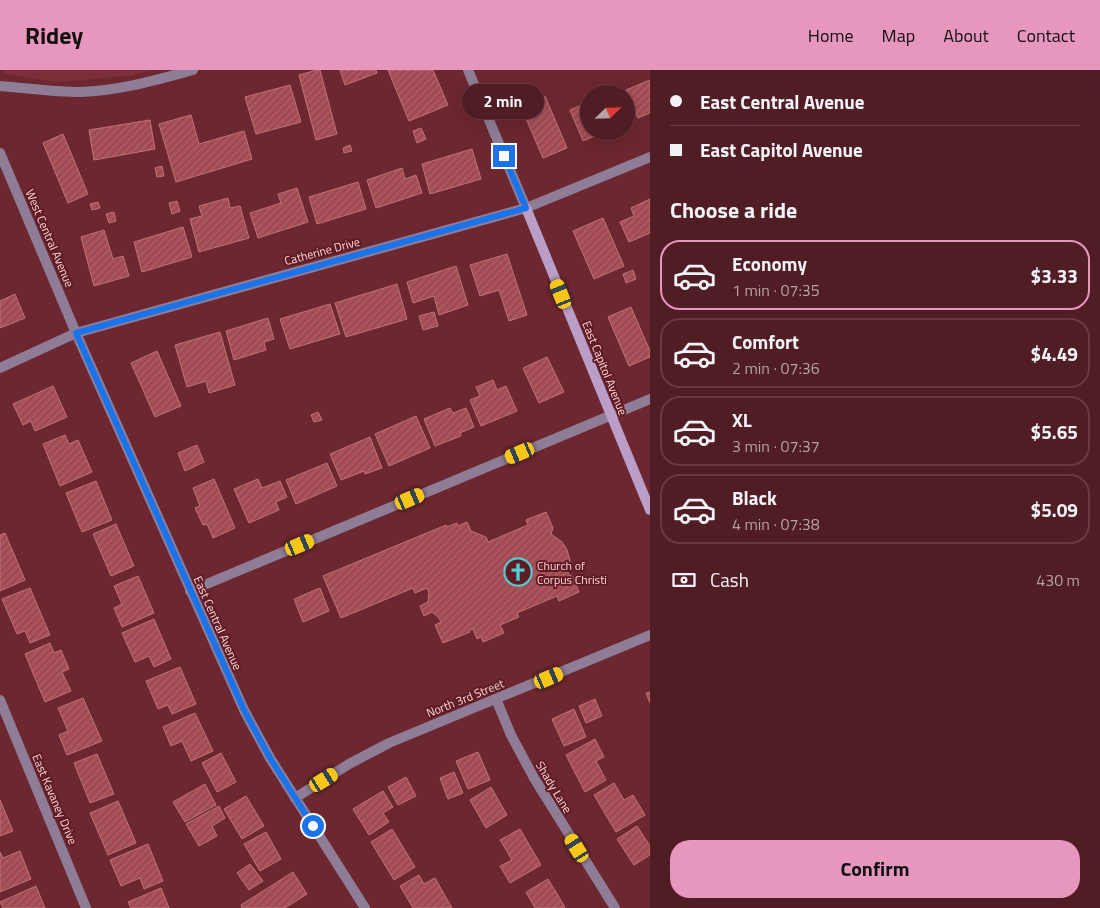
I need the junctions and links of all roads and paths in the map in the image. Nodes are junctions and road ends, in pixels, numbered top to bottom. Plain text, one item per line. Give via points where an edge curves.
1 (193, 70) edge
2 (468, 70) edge
3 (0, 86) edge
4 (0, 153) edge
5 (650, 157) edge
6 (526, 208) junction
7 (76, 333) junction
8 (0, 368) edge
9 (650, 399) edge
10 (611, 415) junction
11 (650, 510) edge
12 (190, 591) junction
13 (650, 635) edge
14 (496, 699) junction
15 (0, 700) edge
16 (295, 798) junction
17 (360, 906) edge
18 (86, 908) edge
19 (615, 908) edge

1 - 3 street via 98,91
2 - 6 street, East Capitol Avenue
4 - 7 street, West Central Avenue
5 - 6 street, Catherine Drive
6 - 7 street, Catherine Drive
6 - 10 street, East Capitol Avenue
7 - 8 street, Catherine Drive
7 - 12 street, East Central Avenue
9 - 10 street
10 - 11 street, East Capitol Avenue
10 - 12 street
12 - 16 street, East Central Avenue via 252,728
13 - 14 street, North 3rd Street
14 - 16 street, North 3rd Street via 368,753
14 - 19 street, Shady Lane via 534,778
15 - 18 street, East Kavaney Drive
16 - 17 street, East Central Avenue

